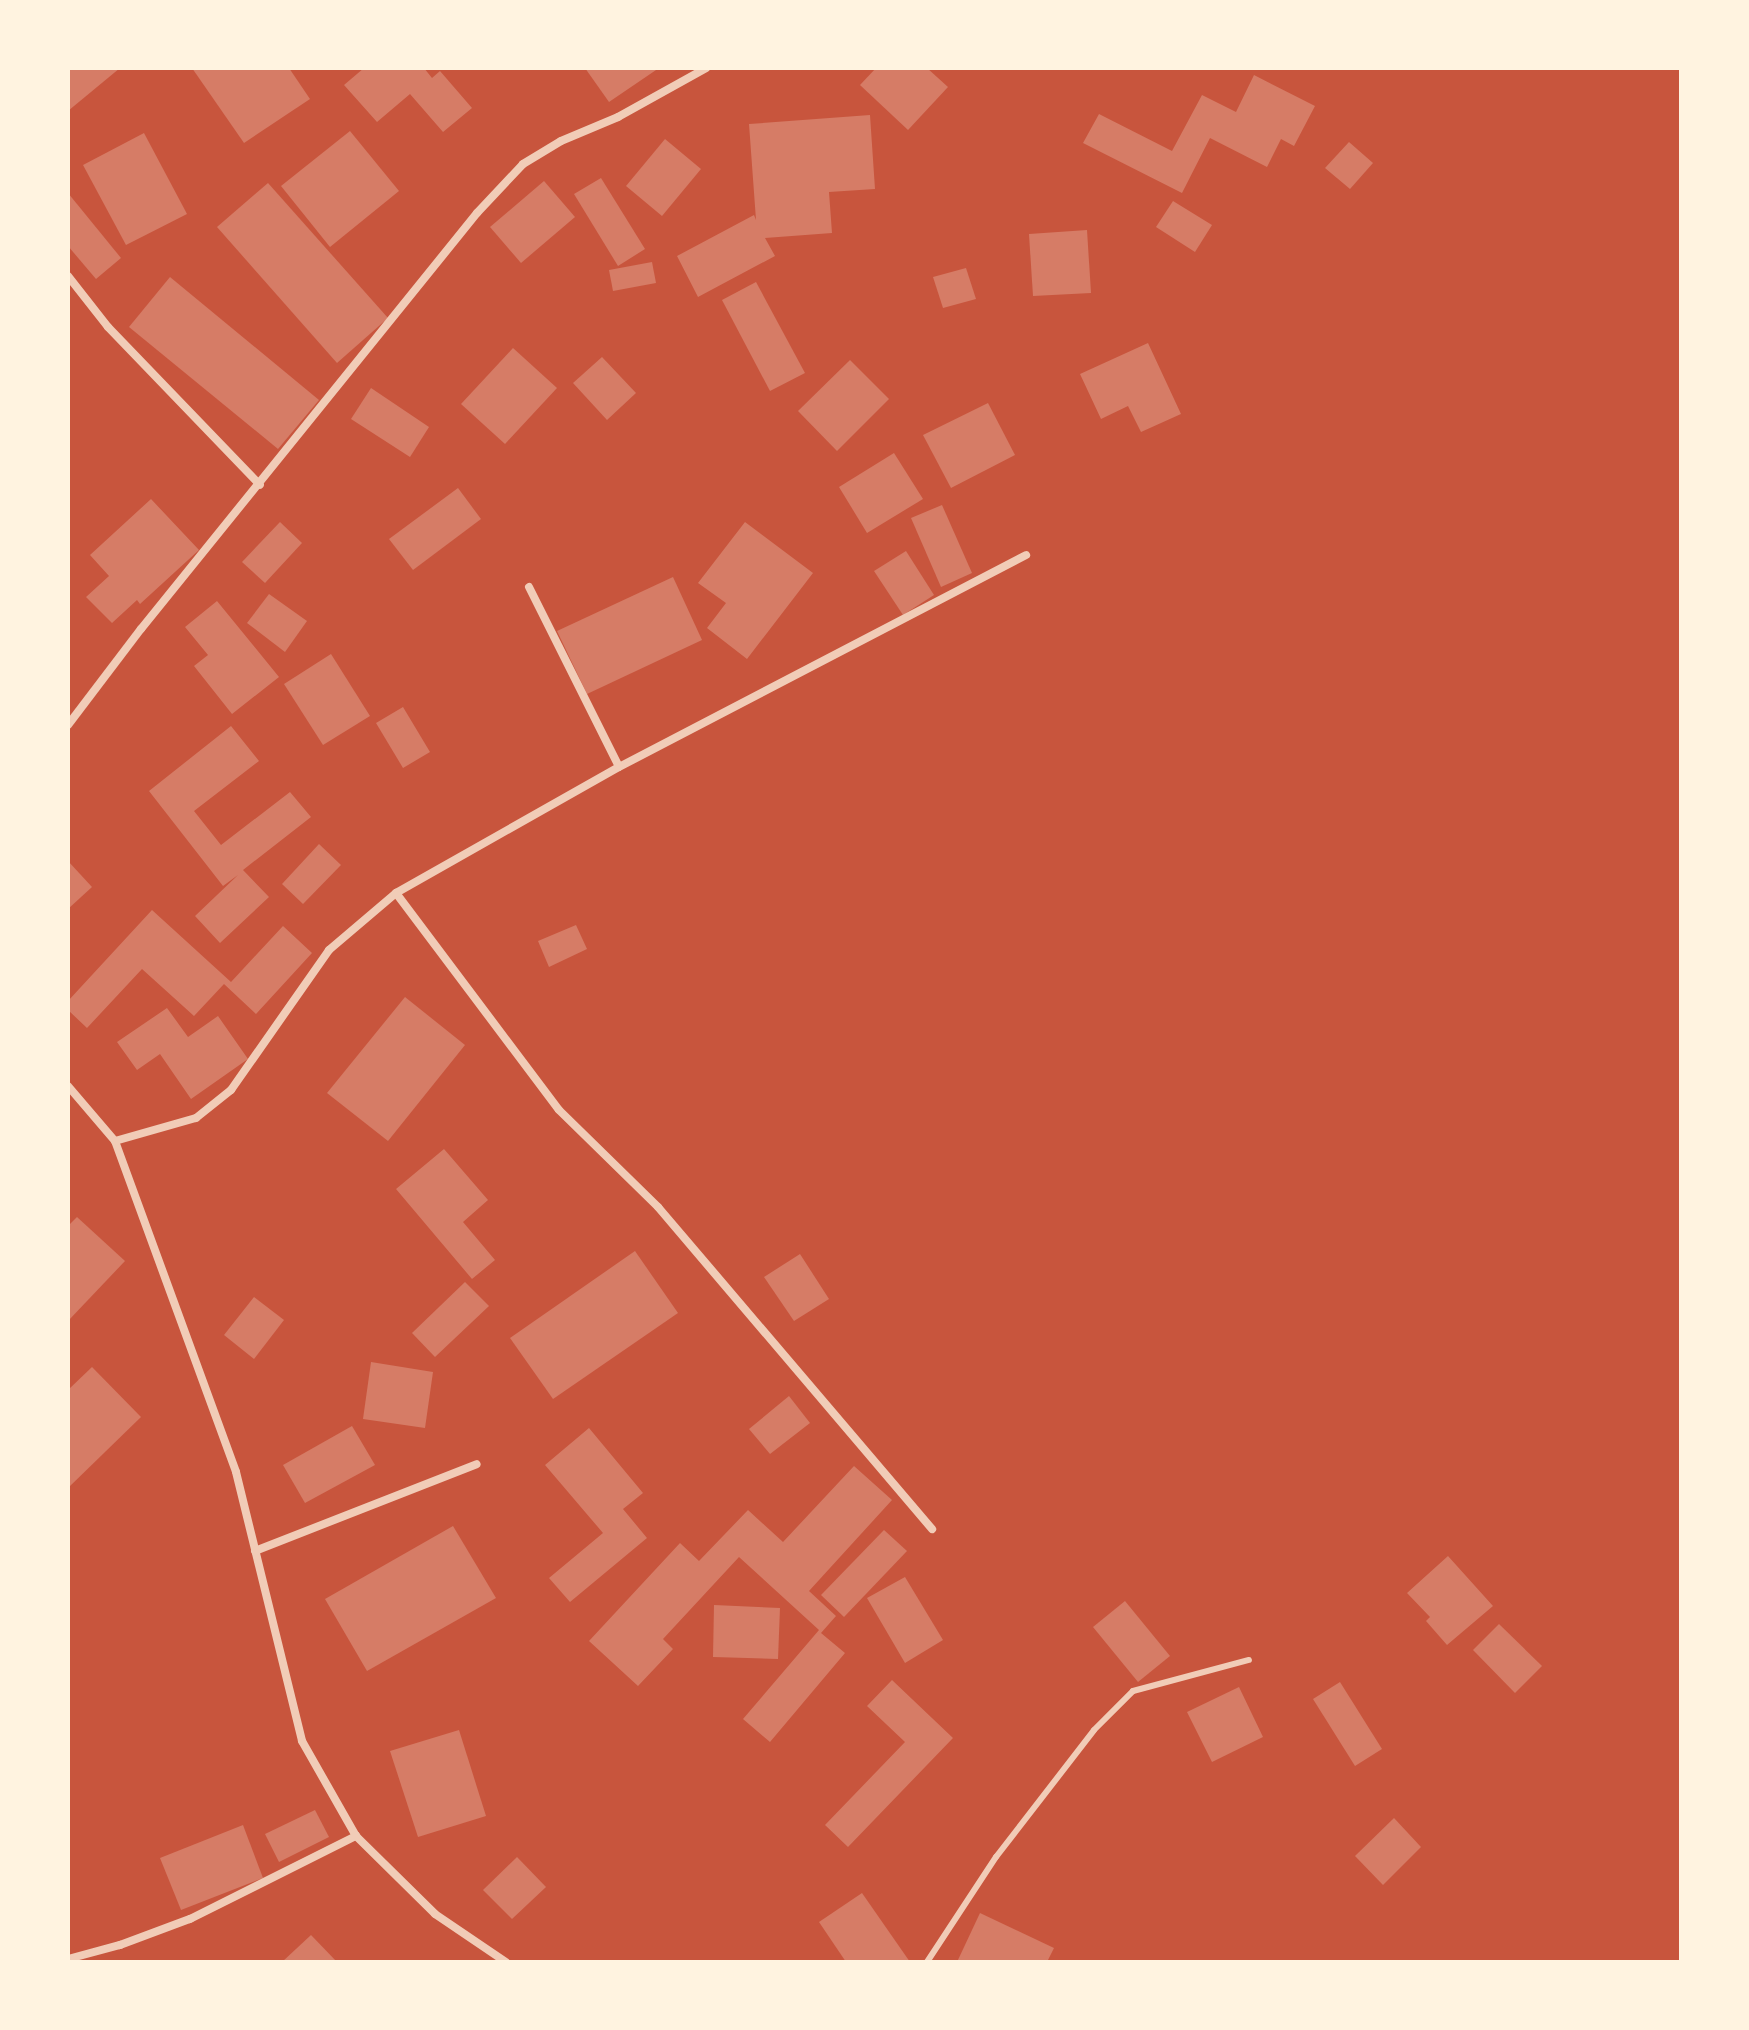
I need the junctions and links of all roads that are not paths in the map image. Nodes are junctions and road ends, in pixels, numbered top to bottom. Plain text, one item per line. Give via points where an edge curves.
1 (706, 68) edge
2 (68, 276) edge
3 (260, 485) junction
4 (1026, 555) dead end
5 (529, 587) dead end
6 (68, 725) edge
7 (619, 767) junction
8 (396, 893) junction
9 (68, 1086) edge
10 (115, 1141) junction
11 (477, 1464) dead end
12 (932, 1529) dead end
13 (255, 1551) junction
14 (1249, 1660) dead end
15 (356, 1836) junction
16 (68, 1959) edge
17 (506, 1962) edge
18 (927, 1962) edge

1 - 3 street via 523,164 477,213
2 - 3 street via 108,327
3 - 6 street
4 - 7 street
5 - 7 street
7 - 8 street
8 - 10 street via 329,950 231,1090 196,1118
8 - 12 street via 559,1110 658,1207
9 - 10 street
10 - 13 street via 236,1472
11 - 13 street
13 - 15 street via 302,1741
14 - 18 lane via 1133,1691 1094,1730 996,1857
15 - 16 street via 190,1919
15 - 17 street via 435,1914

